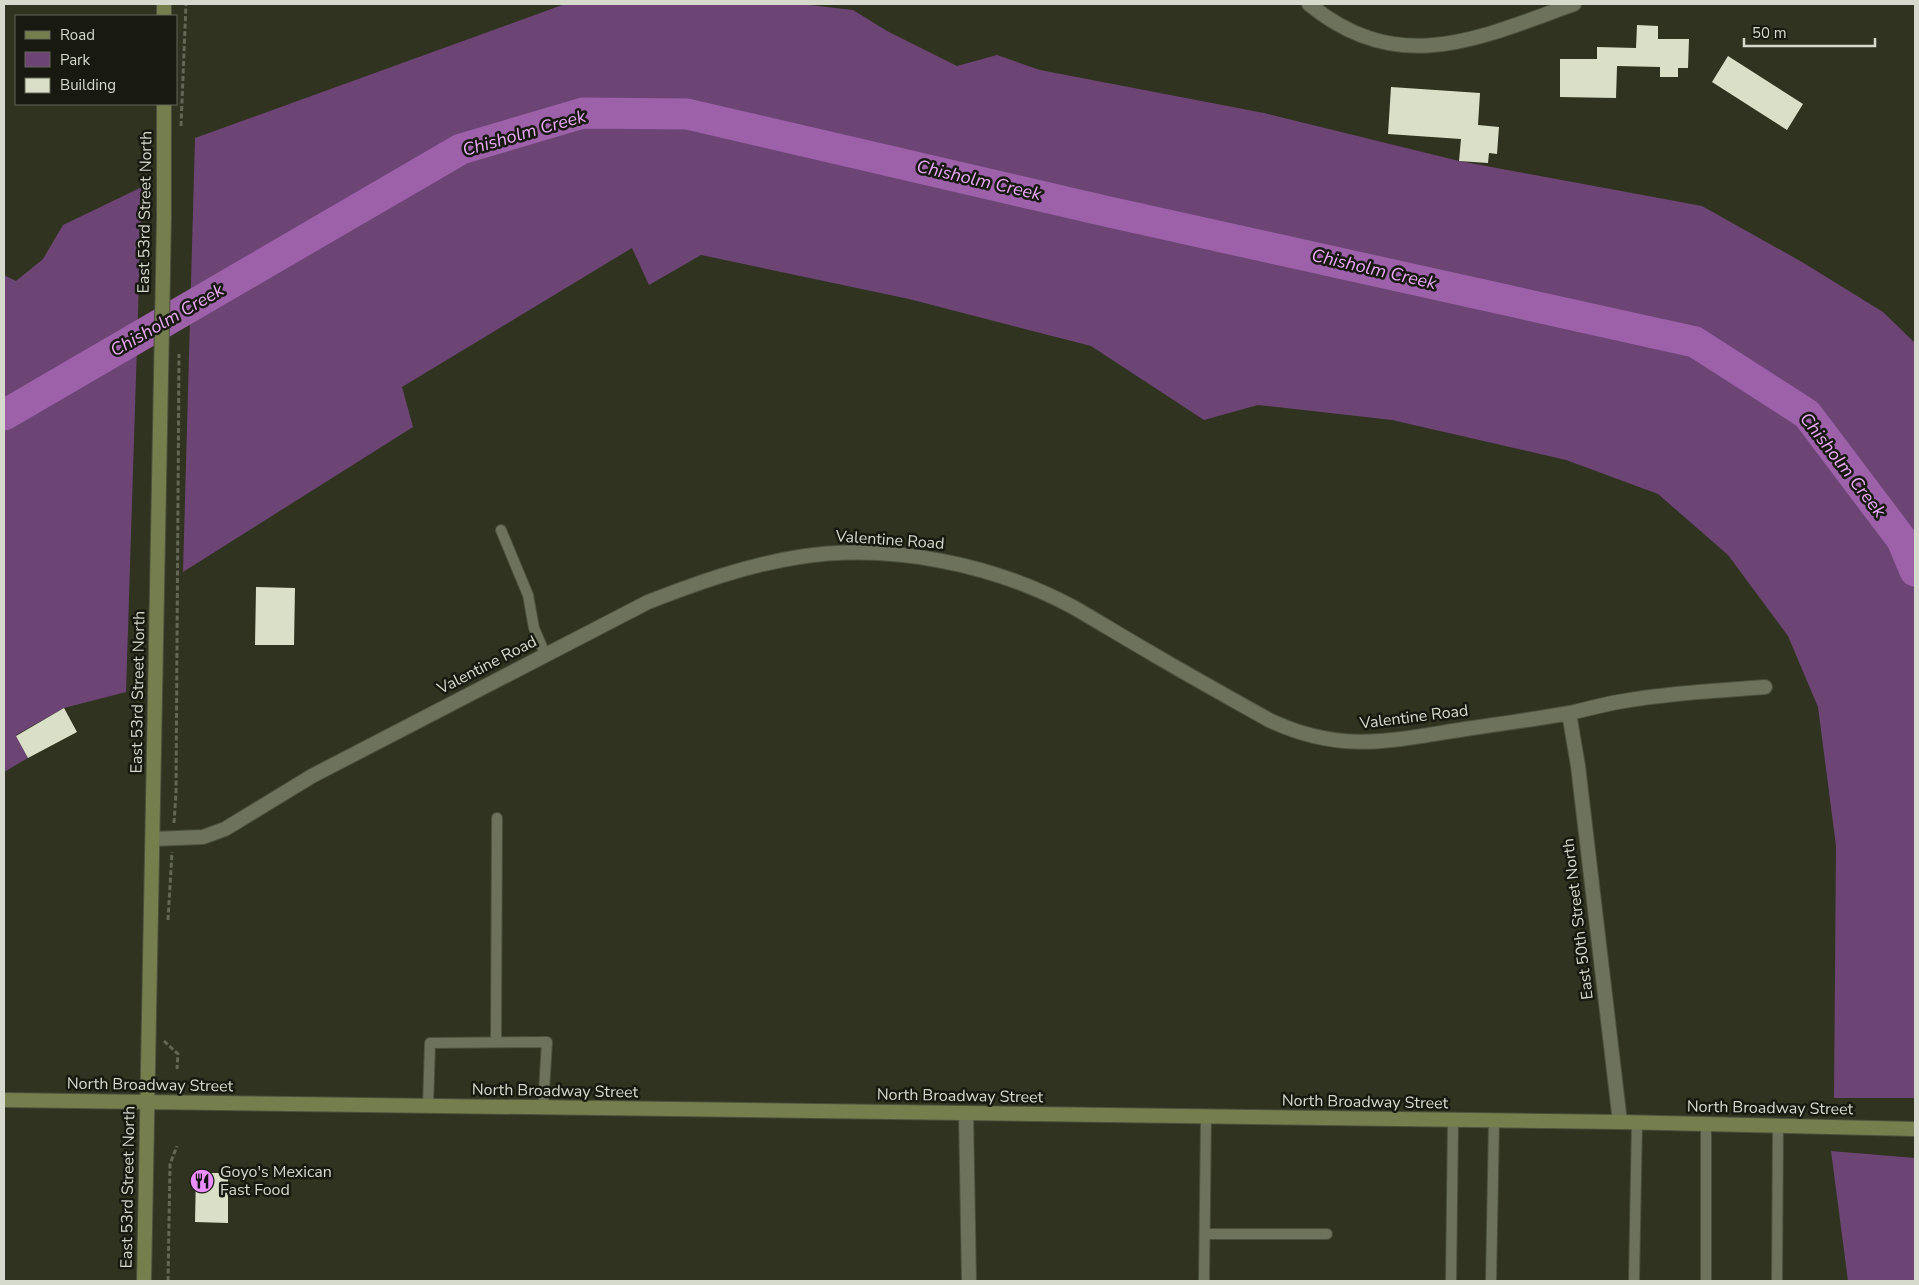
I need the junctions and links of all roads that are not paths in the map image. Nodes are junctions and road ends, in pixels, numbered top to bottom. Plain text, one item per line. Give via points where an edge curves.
1 (1309, 4) edge
2 (1574, 4) edge
3 (164, 105) edge
4 (501, 530) dead end
5 (545, 654) junction
6 (1765, 687) dead end
7 (1569, 713) junction
8 (497, 818) dead end
9 (153, 839) junction
10 (496, 1042) junction
11 (4, 1100) edge
12 (147, 1102) junction
13 (428, 1106) junction
14 (544, 1108) junction
15 (966, 1113) junction
16 (1206, 1118) junction
17 (1453, 1120) junction
18 (1494, 1121) junction
19 (1620, 1122) junction
20 (1637, 1122) junction
21 (1706, 1124) junction
22 (1778, 1125) junction
23 (1914, 1129) edge
24 (1205, 1234) junction
25 (1327, 1234) dead end
26 (144, 1281) edge
27 (969, 1281) edge
28 (1204, 1281) edge
29 (1451, 1281) edge
30 (1491, 1281) edge
31 (1634, 1281) edge
32 (1706, 1281) edge
33 (1777, 1281) edge

1 - 2 street via 1345,28 1372,40 1419,46 1480,38
3 - 9 main road, East 53rd Street North
4 - 5 lane via 528,595 534,628
5 - 7 street, Valentine Road via 648,602 751,567 824,554 889,555 953,562 1032,588 1072,607 1269,720 1310,736 1348,742 1385,742
5 - 9 street, Valentine Road via 312,776 225,829 203,837
6 - 7 street, Valentine Road via 1619,702
7 - 19 street, East 50th Street North
8 - 10 lane
9 - 12 main road, East 53rd Street North
10 - 13 lane via 430,1042
10 - 14 lane via 547,1042
11 - 12 main road, North Broadway Street
12 - 13 main road, North Broadway Street
12 - 26 main road, East 53rd Street North
13 - 14 main road, North Broadway Street
14 - 15 main road, North Broadway Street
15 - 16 main road, North Broadway Street
15 - 27 street
16 - 17 main road, North Broadway Street
16 - 24 lane
17 - 18 main road, North Broadway Street
17 - 29 lane
18 - 19 main road, North Broadway Street
18 - 30 lane
19 - 20 main road, North Broadway Street
20 - 21 main road, North Broadway Street
20 - 31 lane
21 - 22 main road, North Broadway Street
21 - 32 lane
22 - 23 main road, North Broadway Street
22 - 33 lane
24 - 25 lane
24 - 28 lane

